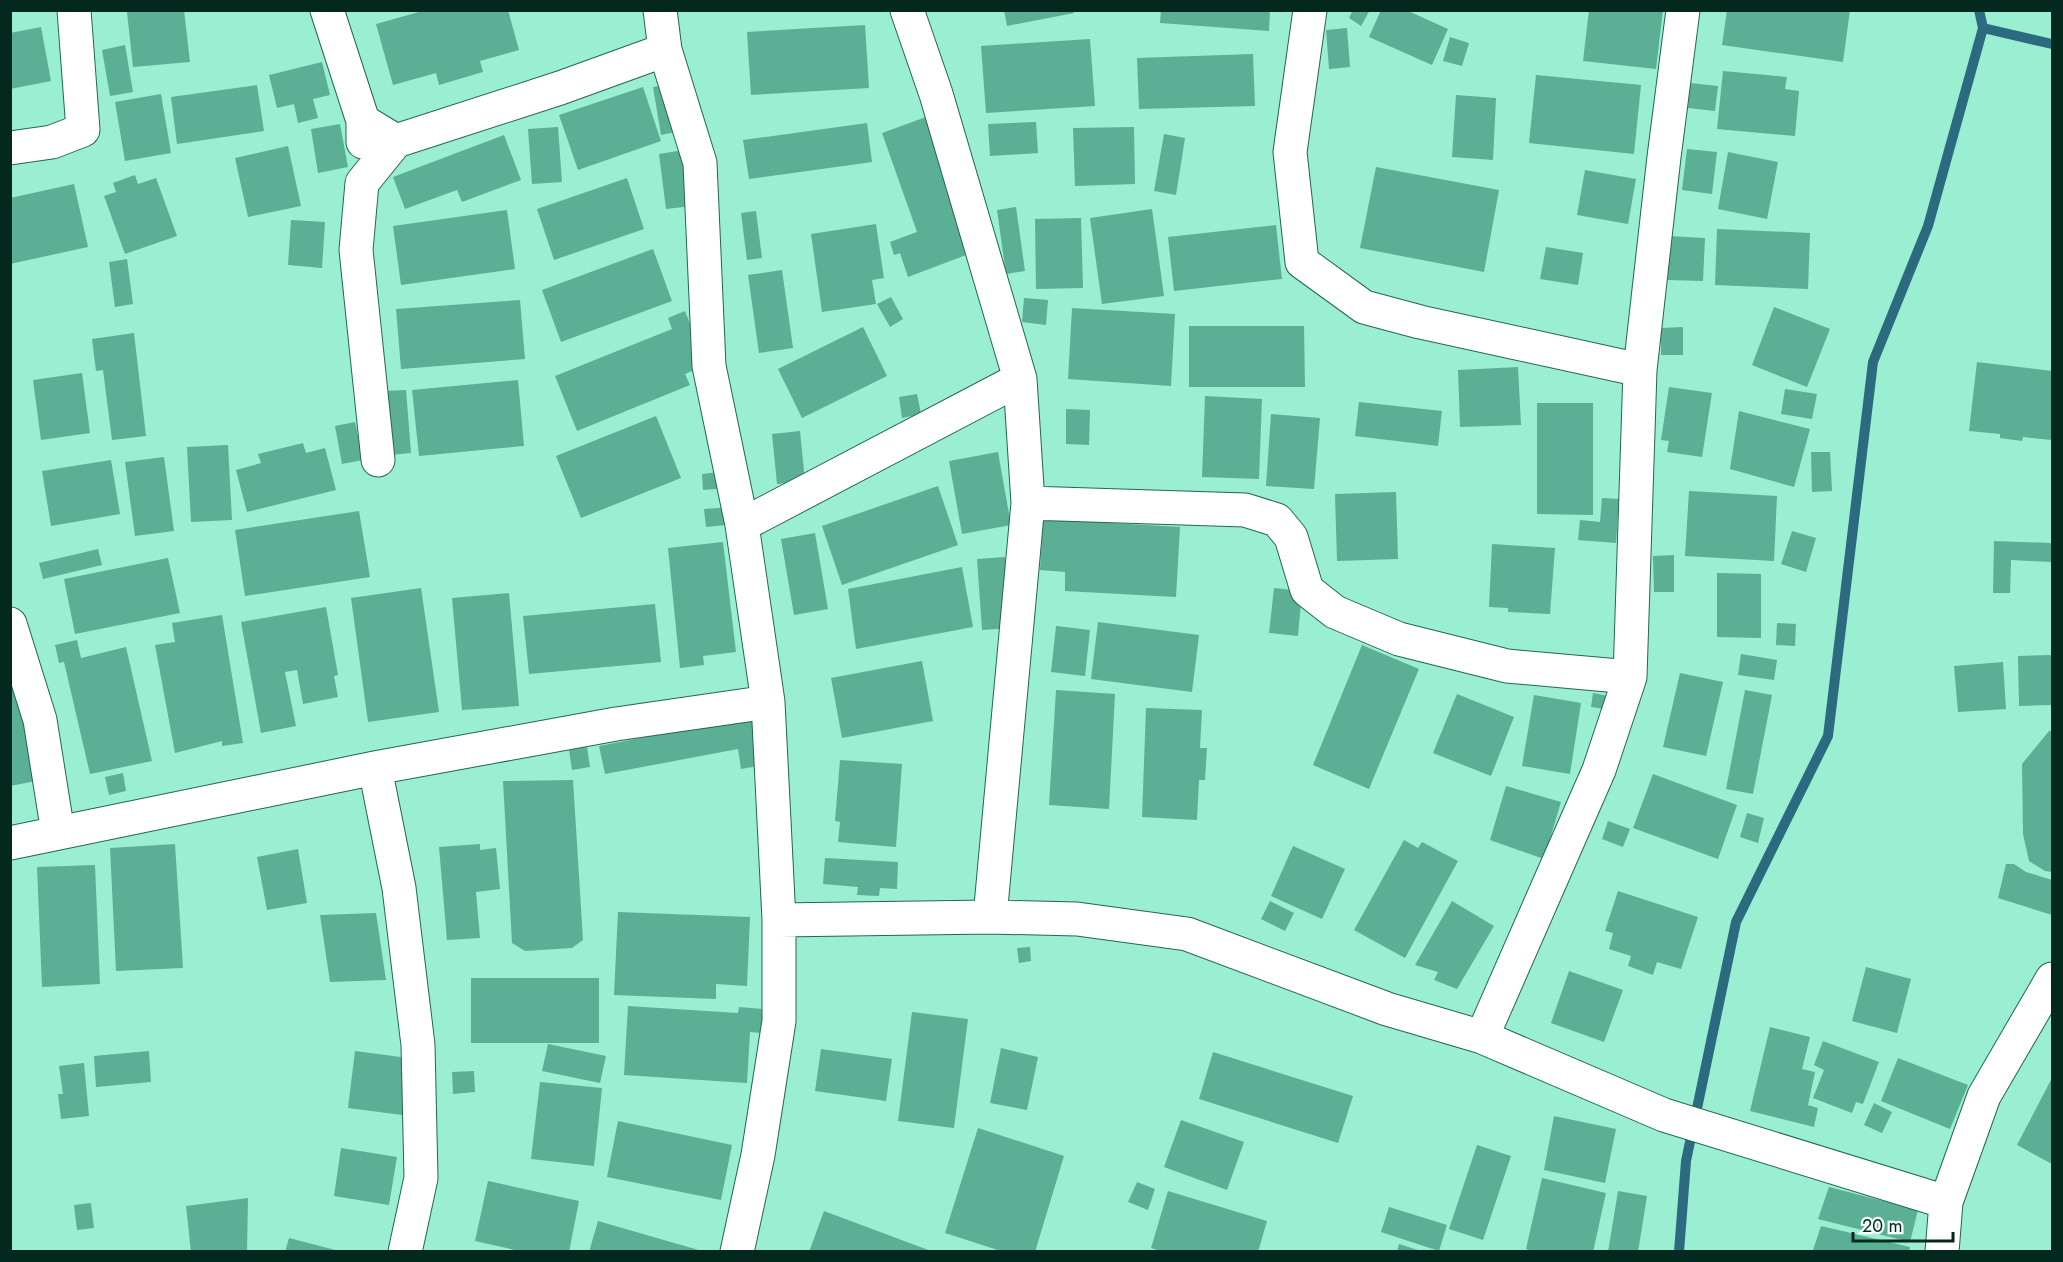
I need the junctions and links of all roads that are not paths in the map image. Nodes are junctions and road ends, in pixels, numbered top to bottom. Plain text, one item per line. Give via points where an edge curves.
1 (74, 10) edge
2 (327, 10) edge
3 (660, 10) edge
4 (907, 10) edge
5 (1310, 10) edge
6 (1683, 10) edge
7 (665, 50) junction
8 (363, 121) junction
9 (396, 141) junction
10 (10, 148) edge
11 (362, 183) junction
12 (1640, 370) junction
13 (1020, 380) junction
14 (378, 460) dead end
15 (1028, 503) junction
16 (742, 525) junction
17 (10, 624) edge
18 (1629, 677) junction
19 (768, 702) junction
20 (375, 768) junction
21 (58, 833) junction
22 (10, 843) edge
23 (990, 917) junction
24 (779, 920) junction
25 (2052, 979) edge
26 (1482, 1037) junction
27 (1946, 1202) junction
28 (405, 1251) edge
29 (737, 1251) edge
30 (1942, 1251) edge

1 - 10 street via 83,130 52,142
2 - 8 street
3 - 7 street
4 - 13 street via 936,94
5 - 12 street via 1290,152 1302,262 1364,307
6 - 12 street
7 - 9 street
7 - 16 street via 700,163 709,366
8 - 9 street
8 - 11 street
9 - 11 street
11 - 14 street via 356,250
12 - 18 street
13 - 15 street
13 - 16 street
15 - 18 street via 1245,510 1276,520 1291,537 1307,590 1335,612 1399,639 1507,666
15 - 23 street
16 - 19 street
17 - 21 street via 40,720
18 - 26 street via 1599,770
19 - 20 street via 616,724
19 - 24 street
20 - 21 street
20 - 28 street via 399,888 418,1045 421,1178
21 - 22 street
23 - 24 street
23 - 26 street via 1077,919 1187,934 1387,1009
24 - 29 street via 778,1021 758,1155
25 - 27 street via 1984,1096
26 - 27 street via 1664,1115
27 - 30 street

